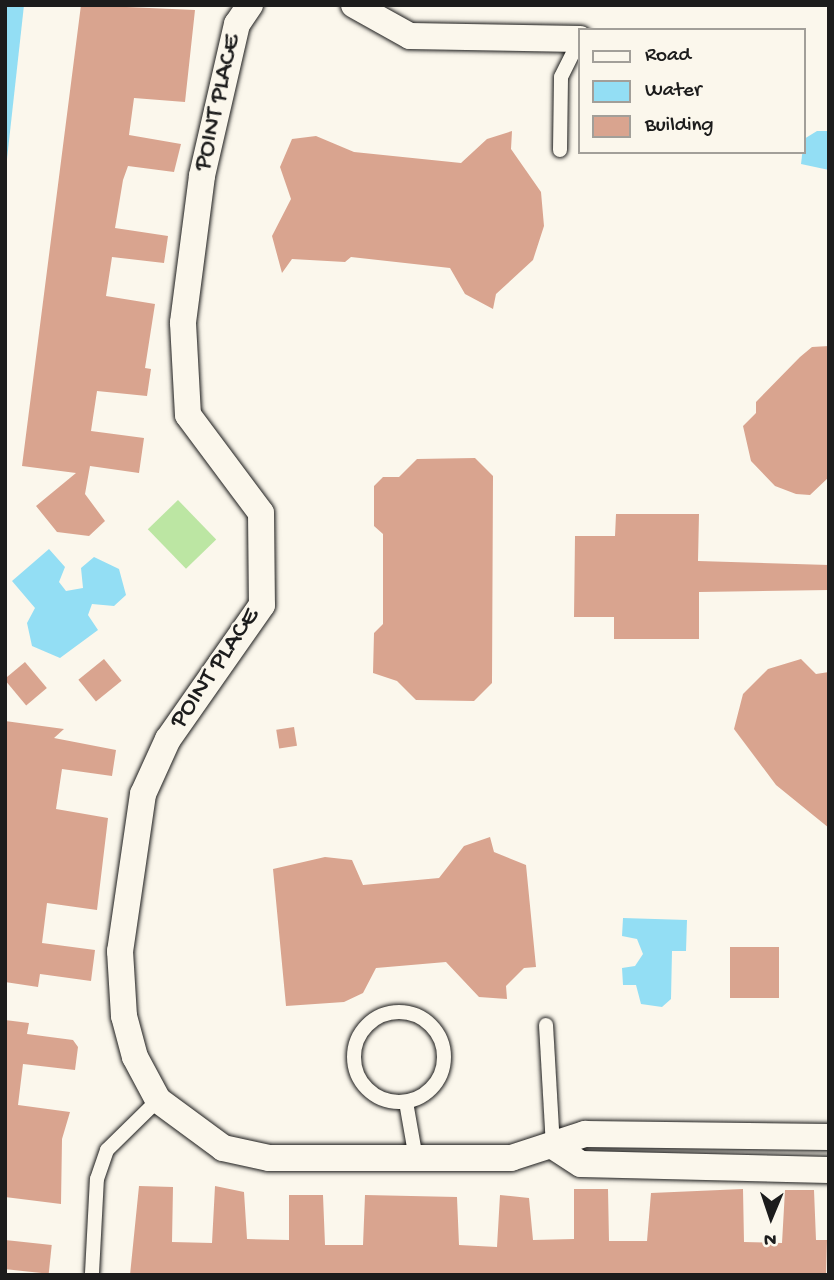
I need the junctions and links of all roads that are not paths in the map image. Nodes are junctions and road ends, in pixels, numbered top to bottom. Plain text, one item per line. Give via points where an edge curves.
1 (250, 5) edge
2 (354, 5) edge
3 (578, 39) edge
4 (578, 43) edge
5 (560, 150) dead end
6 (546, 1026) dead end
7 (158, 1101) junction
8 (406, 1102) junction
9 (829, 1138) edge
10 (553, 1146) junction
11 (416, 1159) junction
12 (829, 1170) edge
13 (92, 1273) dead end

1 - 7 street, POINT PLACE via 237,24 202,176 183,323 188,415 261,513 262,605 168,739 143,794 120,950 124,1016 135,1057
2 - 3 street via 410,36
4 - 5 lane via 561,77
6 - 10 lane
7 - 11 street via 223,1148 269,1158
7 - 13 lane via 107,1150 97,1179
8 - 8 lane via 436,1083 443,1049 417,1016 387,1013 359,1037 356,1074 376,1097
8 - 11 lane
9 - 10 street via 585,1134
10 - 11 street via 511,1158
10 - 12 street via 581,1164

